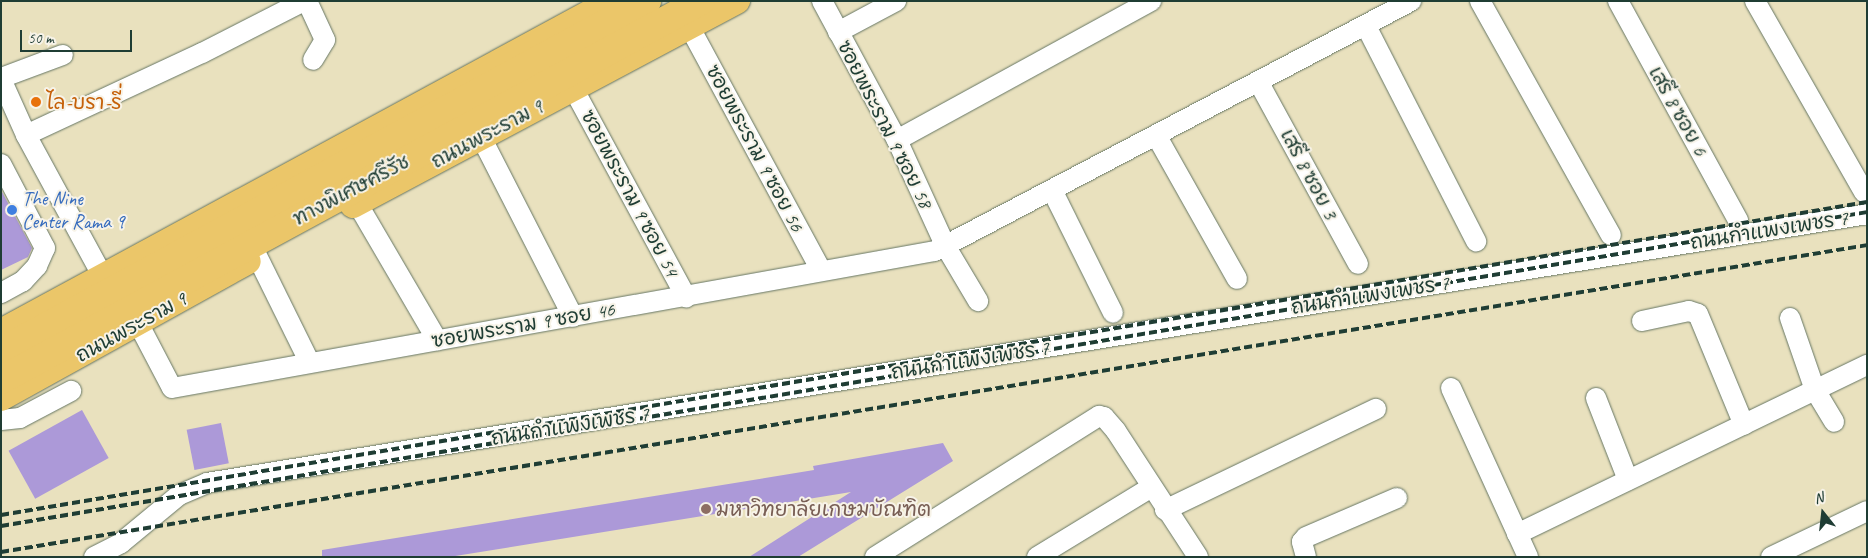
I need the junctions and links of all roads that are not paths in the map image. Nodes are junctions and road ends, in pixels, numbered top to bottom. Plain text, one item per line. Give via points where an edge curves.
1 (305, 1) edge
2 (612, 1) edge
3 (647, 1) edge
4 (701, 1) edge
5 (737, 1) edge
6 (822, 1) edge
7 (896, 1) edge
8 (1151, 1) edge
9 (1412, 1) edge
10 (1480, 1) edge
11 (1618, 1) edge
12 (1755, 1) edge
13 (689, 26) junction
14 (1366, 26) junction
15 (838, 32) junction
16 (63, 55) dead end
17 (313, 60) dead end
18 (1, 78) edge
19 (1260, 84) junction
20 (573, 88) junction
21 (26, 135) junction
22 (1156, 135) junction
23 (480, 137) junction
24 (897, 140) junction
25 (1, 164) edge
26 (1052, 190) junction
27 (1864, 192) dead end
28 (357, 203) junction
29 (1867, 214) edge
30 (1738, 220) dead end
31 (1611, 235) dead end
32 (1476, 241) dead end
33 (946, 247) junction
34 (257, 256) junction
35 (1358, 264) dead end
36 (822, 270) junction
37 (103, 277) junction
38 (1237, 279) dead end
39 (1, 293) edge
40 (686, 297) junction
41 (978, 300) dead end
42 (1113, 312) dead end
43 (573, 317) junction
44 (1790, 318) dead end
45 (1642, 322) dead end
46 (138, 323) junction
47 (1, 332) edge
48 (437, 340) junction
49 (1, 352) edge
50 (309, 361) junction
51 (1867, 365) edge
52 (1, 380) edge
53 (1451, 388) dead end
54 (1815, 390) junction
55 (71, 391) dead end
56 (1, 398) edge
57 (1596, 398) dead end
58 (1376, 409) dead end
59 (1, 420) edge
60 (1834, 422) dead end
61 (1744, 425) junction
62 (1628, 480) junction
63 (1150, 488) junction
64 (1397, 498) dead end
65 (1166, 510) junction
66 (1867, 512) edge
67 (1517, 534) junction
68 (94, 557) edge
69 (875, 557) edge
70 (1036, 557) edge
71 (1198, 557) edge
72 (1306, 557) edge
73 (1528, 557) edge
74 (1771, 557) edge

1 - 17 street via 326,40
1 - 21 street
2 - 37 main road
3 - 49 highway, ทางพิเศษศรีรัช
4 - 52 highway, ทางพิเศษศรีรัช
5 - 13 main road, ถนนพระราม 9
6 - 15 street, ซอยพระราม 9 ซอย 58
7 - 15 street
8 - 24 street
9 - 14 street, ซอยพระราม 9 ซอย 46
10 - 31 street
11 - 30 street, เสรี 8 ซอย 6
12 - 27 street
13 - 20 main road, ถนนพระราม 9
13 - 36 street, ซอยพระราม 9 ซอย 56
14 - 19 street, ซอยพระราม 9 ซอย 46
14 - 32 street
15 - 24 street, ซอยพระราม 9 ซอย 58
16 - 18 street
18 - 21 street
19 - 22 street, ซอยพระราม 9 ซอย 46
19 - 35 street, เสรี 8 ซอย 3
20 - 23 main road, ถนนพระราม 9
20 - 40 street, ซอยพระราม 9 ซอย 54
21 - 37 street
22 - 26 street, ซอยพระราม 9 ซอย 46
22 - 38 street
23 - 28 main road, ถนนพระราม 9
23 - 43 street
24 - 33 street, ซอยพระราม 9 ซอย 58
25 - 39 street via 45,248 37,266 23,281
26 - 33 street, ซอยพระราม 9 ซอย 46
26 - 42 street
28 - 34 main road, ถนนพระราม 9
28 - 48 street
29 - 68 street, ถนนกำแพงเพชร 7 via 207,483 179,495 121,543
33 - 36 street, ซอยพระราม 9 ซอย 46
33 - 41 street, ซอยพระราม 9 ซอย 58
34 - 46 main road, ถนนพระราม 9
34 - 50 street
36 - 40 street, ซอยพระราม 9 ซอย 46
37 - 47 main road
40 - 43 street, ซอยพระราม 9 ซอย 46
43 - 48 street, ซอยพระราม 9 ซอย 46
44 - 54 street
45 - 61 street via 1689,311 1698,314
46 - 50 street, ซอยพระราม 9 ซอย 46 via 172,388
46 - 56 main road, ถนนพระราม 9
48 - 50 street, ซอยพระราม 9 ซอย 46
51 - 54 street
53 - 67 street
54 - 60 street
54 - 61 street
55 - 59 street via 20,418
57 - 62 street
58 - 65 street
61 - 62 street
62 - 67 street
63 - 65 street
63 - 69 street via 1116,431 1104,417 1099,416
63 - 70 street
64 - 72 street via 1306,536 1302,542
65 - 71 street
66 - 74 street
67 - 73 street

